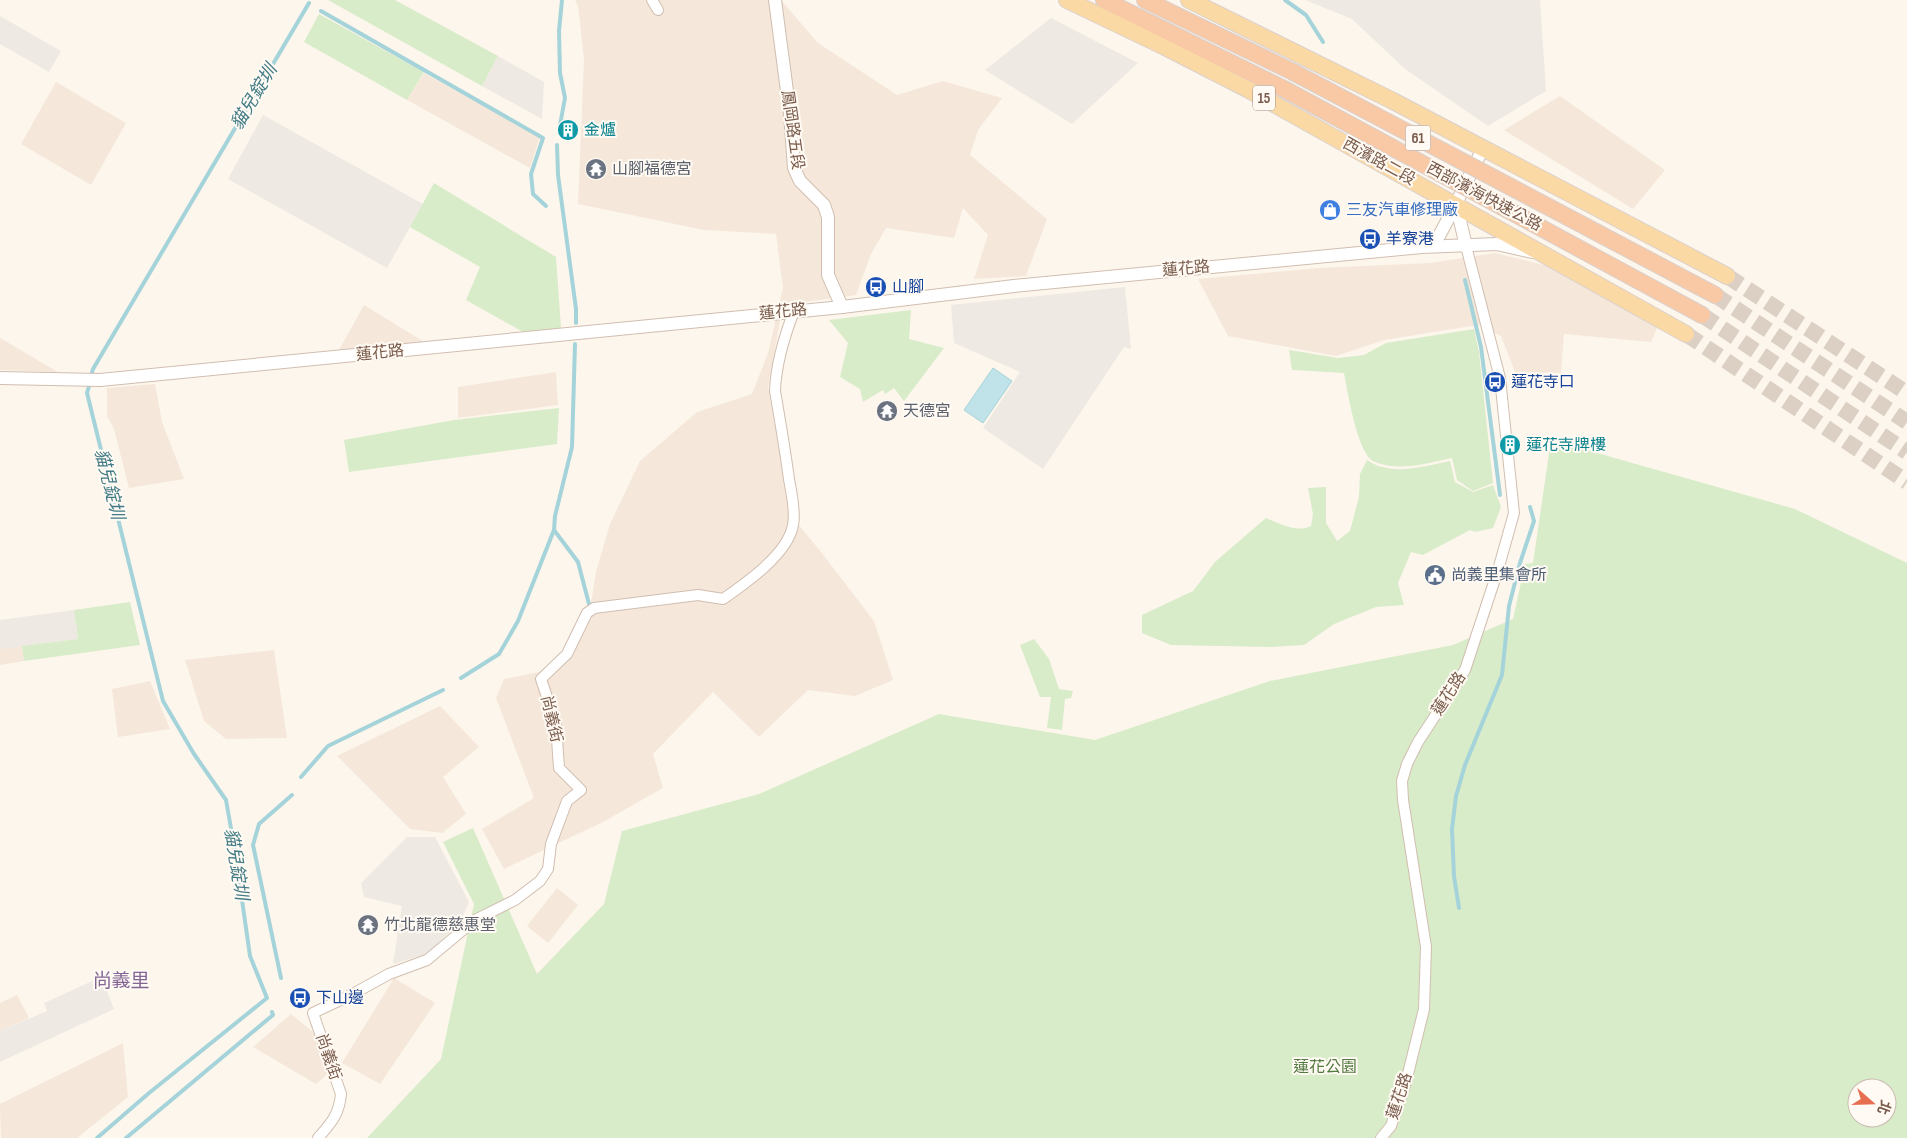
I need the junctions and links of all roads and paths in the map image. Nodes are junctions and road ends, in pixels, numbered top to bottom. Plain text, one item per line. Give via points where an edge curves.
1 (652, 0) edge
2 (775, 0) edge
3 (1067, 0) edge
4 (1104, 0) edge
5 (1145, 0) edge
6 (1189, 0) edge
7 (658, 10) dead end
8 (1483, 148) junction
9 (1456, 204) junction
10 (1466, 246) junction
11 (1422, 247) junction
12 (1550, 256) junction
13 (1727, 276) tunnel mouth
14 (1715, 295) tunnel mouth
15 (842, 307) junction
16 (794, 311) junction
17 (1702, 315) tunnel mouth
18 (1686, 334) tunnel mouth
19 (0, 378) edge
20 (318, 1138) edge
21 (1381, 1138) edge

1 - 7 street
2 - 15 street, 鳳岡路五段 via 794,168 800,181 824,204 828,217 828,275
3 - 9 main road, 西濱路二段 / 15 via 1249,90
4 - 17 highway, 西部濱海快速公路 / 61, bridge via 1284,89
5 - 14 highway, 西部濱海快速公路 / 61, bridge via 1293,72
6 - 8 main road
8 - 9 street
8 - 13 main road
9 - 10 street, 蓮花路
9 - 11 street via 1438,236
9 - 12 main road, 西濱路二段 / 15
10 - 11 street, 蓮花路
10 - 12 street via 1498,244
10 - 21 street, 蓮花路 via 1500,378 1514,514 1465,670 1418,742 1402,781 1426,947 1424,1009 1406,1082 1391,1126
11 - 15 street, 蓮花路 via 1014,286
12 - 18 main road, 西濱路二段 / 15
15 - 16 street, 蓮花路
16 - 19 street, 蓮花路 via 100,380
16 - 20 street, 尚義街 via 783,340 774,391 792,494 793,525 786,541 751,580 724,599 698,595 594,608 587,613 567,654 541,679 556,724 559,768 581,790 567,801 557,824 548,869 540,881 515,900 476,920 427,960 389,974 313,1013 341,1094 335,1118

